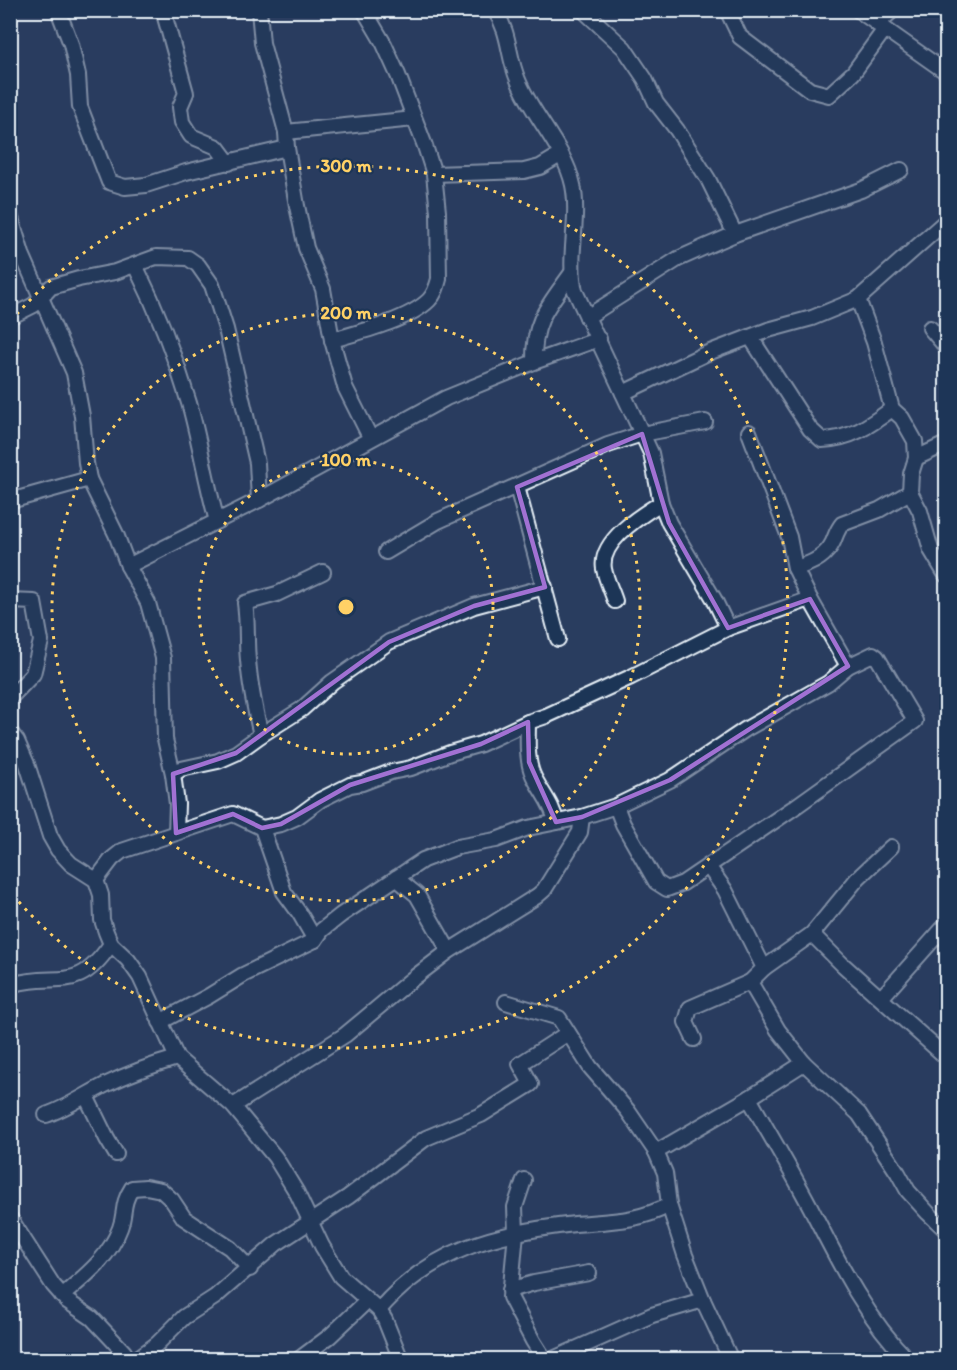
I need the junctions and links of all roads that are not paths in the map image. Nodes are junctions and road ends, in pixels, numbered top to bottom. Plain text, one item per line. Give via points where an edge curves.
1 (58, 10) edge
2 (163, 10) edge
3 (259, 10) edge
4 (364, 10) edge
5 (495, 10) edge
6 (583, 10) edge
7 (726, 10) edge
8 (858, 10) edge
9 (893, 10) edge
10 (881, 27) junction
11 (946, 72) edge
12 (414, 119) junction
13 (286, 132) junction
14 (287, 148) junction
15 (560, 155) junction
16 (229, 163) junction
17 (901, 170) dead end
18 (434, 174) junction
19 (10, 215) edge
20 (944, 228) edge
21 (735, 234) junction
22 (135, 265) junction
23 (571, 274) junction
24 (42, 298) junction
25 (858, 299) junction
26 (10, 316) edge
27 (587, 317) junction
28 (930, 328) dead end
29 (751, 338) junction
30 (599, 339) junction
31 (332, 340) junction
32 (946, 346) edge
33 (534, 362) junction
34 (623, 393) junction
35 (892, 409) junction
36 (705, 422) dead end
37 (749, 432) dead end
38 (642, 434) junction
39 (370, 437) junction
40 (946, 444) edge
41 (916, 458) junction
42 (89, 479) junction
43 (517, 487) junction
44 (910, 492) junction
45 (259, 500) junction
46 (10, 501) edge
47 (661, 503) junction
48 (217, 521) junction
49 (386, 552) dead end
50 (128, 566) junction
51 (795, 568) junction
52 (323, 572) dead end
53 (946, 575) edge
54 (545, 587) junction
55 (810, 599) junction
56 (10, 601) edge
57 (615, 601) dead end
58 (728, 628) junction
59 (558, 639) dead end
60 (848, 666) junction
61 (10, 698) edge
62 (528, 722) junction
63 (10, 732) edge
64 (261, 735) junction
65 (173, 774) junction
66 (616, 806) junction
67 (582, 817) junction
68 (556, 822) junction
69 (262, 828) junction
70 (176, 833) junction
71 (891, 847) dead end
72 (708, 866) junction
73 (396, 878) junction
74 (96, 880) junction
75 (945, 930) edge
76 (812, 934) junction
77 (315, 940) junction
78 (111, 944) junction
79 (449, 951) junction
80 (764, 968) junction
81 (750, 982) junction
82 (10, 985) edge
83 (881, 998) junction
84 (506, 1002) dead end
85 (160, 1022) junction
86 (568, 1033) junction
87 (694, 1039) dead end
88 (946, 1057) edge
89 (177, 1058) junction
90 (804, 1063) junction
91 (86, 1096) junction
92 (749, 1098) junction
93 (233, 1106) junction
94 (46, 1115) dead end
95 (656, 1152) junction
96 (116, 1154) dead end
97 (524, 1180) dead end
98 (669, 1206) junction
99 (10, 1218) edge
100 (312, 1223) junction
101 (946, 1230) edge
102 (516, 1233) junction
103 (250, 1269) junction
104 (589, 1273) dead end
105 (510, 1290) junction
106 (62, 1296) junction
107 (703, 1300) junction
108 (368, 1301) junction
109 (379, 1310) junction
110 (128, 1359) edge
111 (135, 1359) edge
112 (298, 1359) edge
113 (401, 1359) edge
114 (545, 1359) edge
115 (551, 1359) edge
116 (731, 1359) edge
117 (908, 1359) edge

1 - 16 street via 71,44 80,107 110,182 125,187 146,185
2 - 16 street via 186,93 180,107 182,122 191,136 217,147
3 - 13 street via 262,43
4 - 12 street via 389,54
5 - 15 street via 507,33 517,79
6 - 21 street via 624,48 708,179
7 - 10 street via 740,37 810,90 829,95 853,74
8 - 10 street
9 - 10 street
10 - 11 street
12 - 13 street
12 - 18 street
13 - 14 street
14 - 16 street
14 - 31 street via 306,248 323,289
15 - 18 street via 524,171
15 - 23 street via 574,199
17 - 21 street via 861,190
18 - 31 street via 438,212 436,289 428,301 400,318
19 - 24 street
20 - 25 street
21 - 27 street via 678,259
22 - 24 street via 51,287
22 - 45 street via 156,257 188,258 212,285 250,427
22 - 48 street via 183,385
23 - 27 street
23 - 33 street via 542,315
24 - 26 street
24 - 42 street via 74,373
25 - 29 street
25 - 35 street
27 - 30 street
28 - 32 street
29 - 34 street via 705,354
29 - 35 street via 810,429 822,440 858,433
30 - 33 street
30 - 34 street
31 - 39 street via 345,387
33 - 39 street via 446,398
34 - 38 street
35 - 41 street via 915,441
36 - 38 street
37 - 51 street via 789,537
38 - 43 street via 608,445
38 - 47 street via 651,453
39 - 45 street
40 - 41 street
41 - 44 street
42 - 46 street
42 - 50 street
43 - 49 street via 438,521
43 - 54 street
44 - 51 street via 879,510 842,524 828,553
44 - 53 street
45 - 48 street
47 - 57 street via 618,534 608,551 604,567
47 - 58 street
48 - 50 street
50 - 65 street via 148,603 163,658 165,740
51 - 55 street
52 - 64 street via 277,594 245,603 251,688
54 - 59 street
54 - 64 street via 474,606 389,642 332,682 302,709
55 - 58 street
55 - 60 street
56 - 61 street via 34,602 41,640 33,674
58 - 62 street via 631,677
60 - 66 street via 828,683 746,729 670,780
60 - 72 street via 873,654 877,657 914,717 914,724
62 - 68 street via 529,762
62 - 69 street via 482,744 350,785 289,821
63 - 74 street via 27,764 58,850
64 - 65 street via 218,761
65 - 70 street
66 - 67 street
66 - 72 street via 660,886 683,883
67 - 68 street
67 - 79 street via 580,832 544,890
68 - 73 street via 457,848 423,860
69 - 70 street via 233,814
69 - 77 street via 284,892
70 - 74 street via 122,852
71 - 76 street via 858,878
72 - 80 street via 725,890
73 - 77 street via 341,915
73 - 79 street via 417,896
74 - 78 street via 102,920
75 - 83 street
76 - 80 street
76 - 83 street
77 - 85 street
78 - 82 street via 101,959 73,979
78 - 85 street via 140,977
79 - 93 street via 345,1035
80 - 81 street
81 - 87 street via 690,1008 686,1022
81 - 90 street via 778,1030
83 - 88 street
84 - 86 street via 559,1018
85 - 89 street
86 - 95 street
86 - 100 street via 520,1064 531,1084 482,1114 426,1138
89 - 91 street via 149,1066
89 - 93 street
90 - 92 street
90 - 101 street via 859,1114 908,1191
91 - 94 street
91 - 96 street
92 - 95 street
92 - 117 street via 842,1270 896,1348
93 - 100 street via 275,1157
95 - 98 street via 665,1173
97 - 102 street via 515,1207
98 - 102 street via 625,1221
98 - 107 street
99 - 106 street
100 - 103 street via 276,1244
100 - 108 street via 341,1277
102 - 105 street
102 - 109 street via 483,1240 446,1256 400,1288
103 - 106 street via 230,1248 184,1218 161,1190 132,1188 110,1248 88,1275
103 - 111 street
104 - 105 street
105 - 114 street via 511,1303
106 - 110 street via 92,1318
107 - 115 street via 652,1315
107 - 116 street
108 - 109 street
108 - 112 street
109 - 113 street

